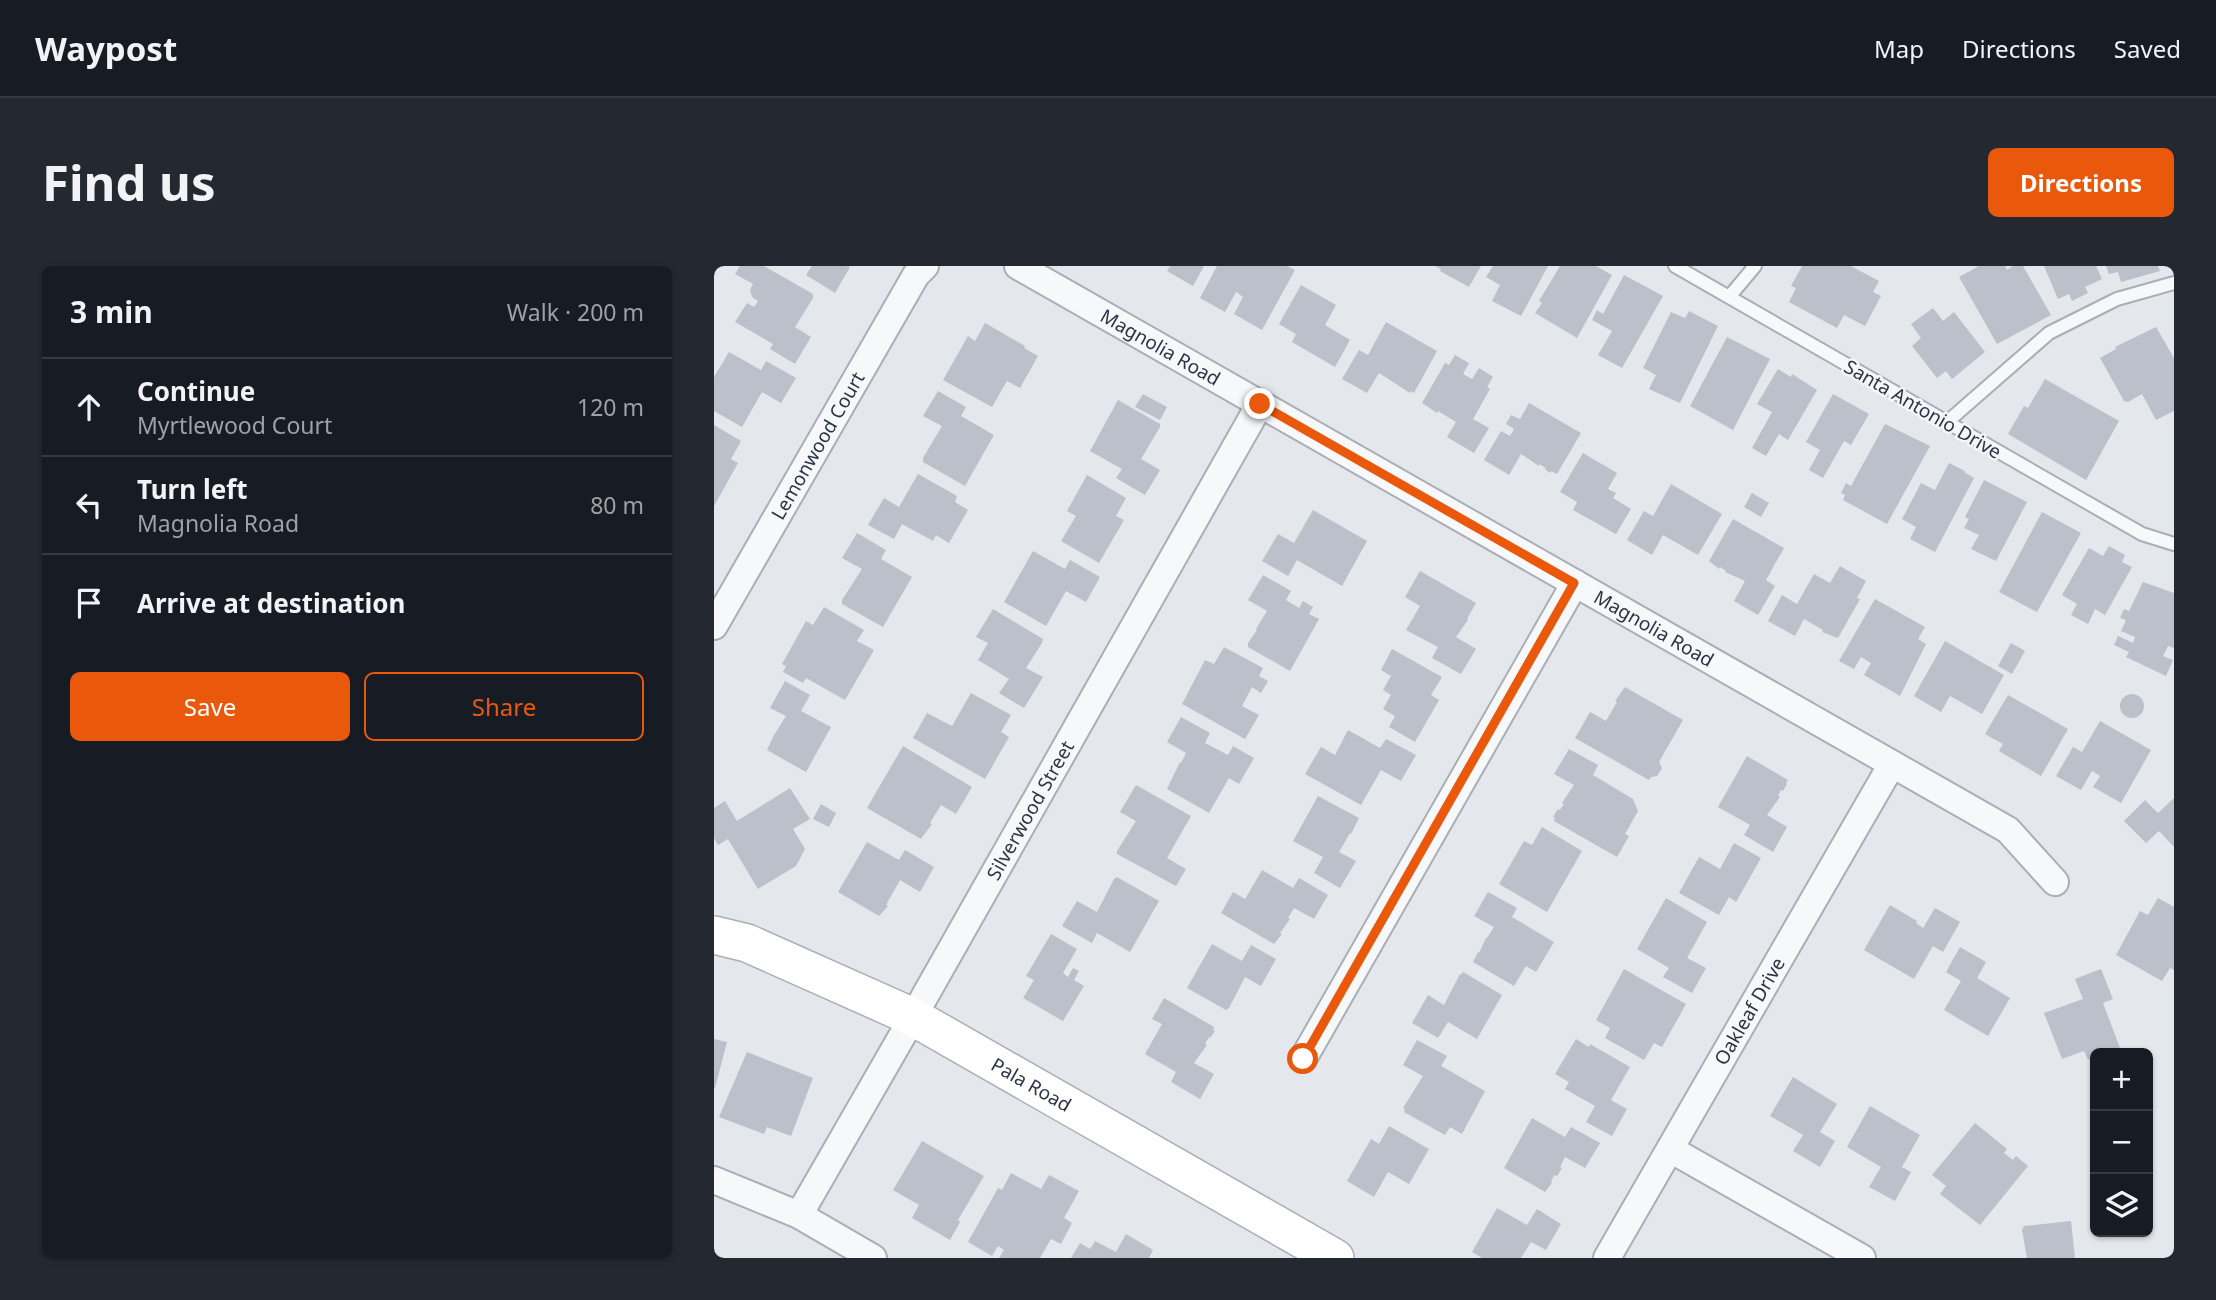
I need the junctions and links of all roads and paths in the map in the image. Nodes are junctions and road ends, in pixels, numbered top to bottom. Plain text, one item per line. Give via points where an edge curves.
1 (925, 266) edge
2 (1018, 266) edge
3 (1675, 266) edge
4 (1755, 266) edge
5 (2174, 283) edge
6 (1729, 297) junction
7 (1260, 404) junction
8 (1946, 423) junction
9 (2174, 544) edge
10 (1574, 583) junction
11 (714, 626) edge
12 (1892, 764) junction
13 (2055, 882) dead end
14 (714, 935) edge
15 (914, 1017) junction
16 (1303, 1059) dead end
17 (1670, 1149) junction
18 (714, 1180) edge
19 (799, 1216) junction
20 (873, 1258) edge
21 (1335, 1258) edge
22 (1607, 1258) edge
23 (1862, 1258) edge

1 - 11 street, Lemonwood Court
2 - 7 street, Magnolia Road
3 - 6 lane, Santa Antonio Drive
4 - 6 lane
5 - 8 lane via 2117,299 2049,333
6 - 8 lane, Santa Antonio Drive
7 - 10 street, Magnolia Road
7 - 15 street, Silverwood Street
8 - 9 lane, Santa Antonio Drive via 2143,534
10 - 12 street, Magnolia Road
10 - 16 street
12 - 13 street, Magnolia Road via 2008,830
12 - 17 street, Oakleaf Drive
14 - 15 street, Pala Road via 747,943
15 - 19 street, Silverwood Street
15 - 21 street, Pala Road
17 - 22 street, Oakleaf Drive
17 - 23 street
18 - 19 street
19 - 20 street

